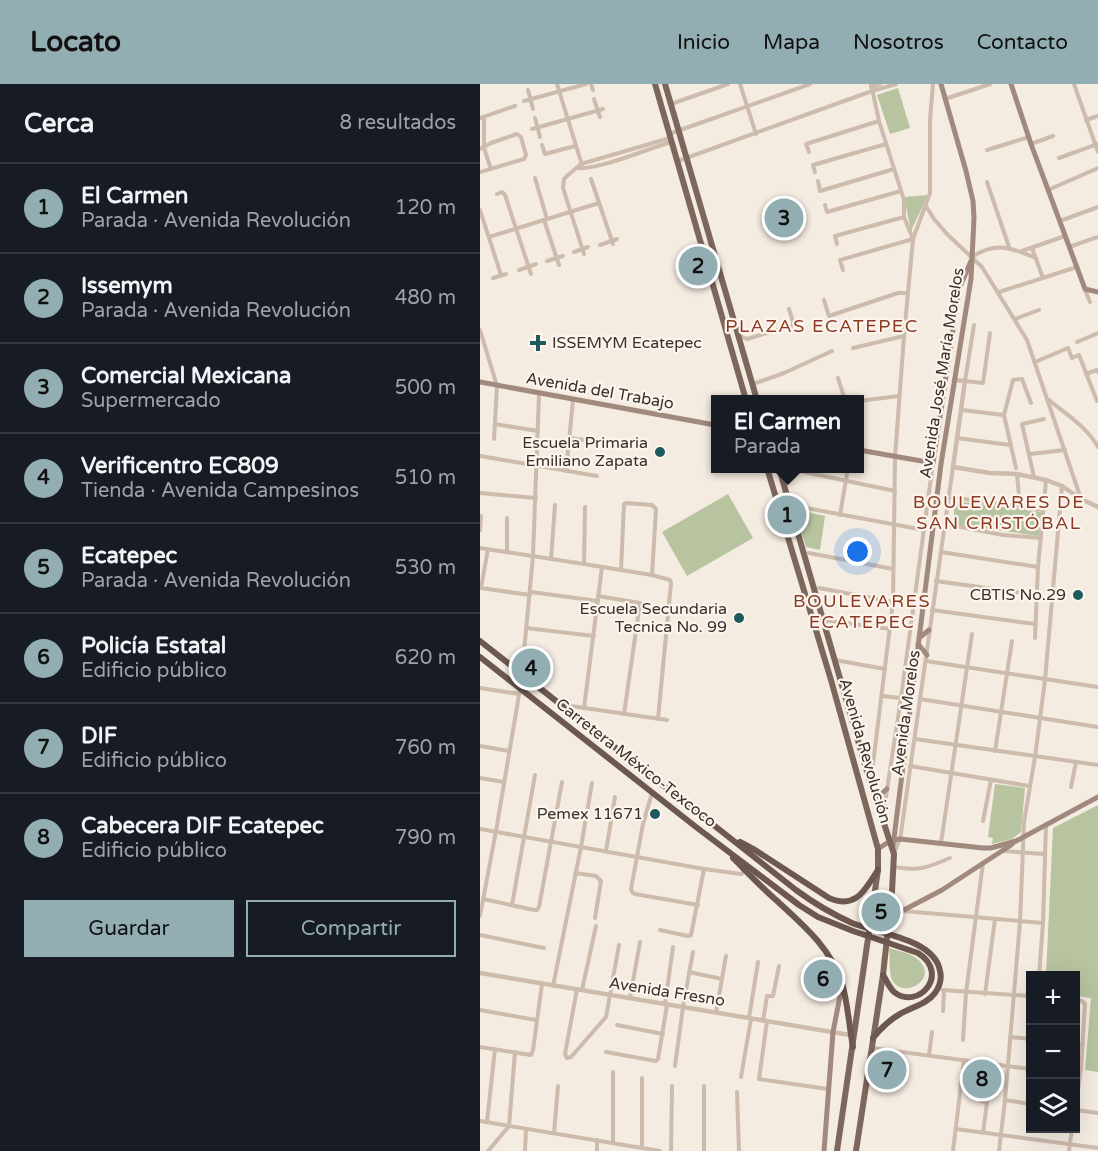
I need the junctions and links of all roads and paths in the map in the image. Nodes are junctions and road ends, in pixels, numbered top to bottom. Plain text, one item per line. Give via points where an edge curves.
1 (557, 84) edge
2 (586, 84) edge
3 (591, 84) edge
4 (655, 84) edge
5 (665, 84) edge
6 (728, 84) edge
7 (740, 84) edge
8 (810, 84) edge
9 (880, 84) edge
10 (896, 84) edge
11 (933, 84) edge
12 (941, 84) edge
13 (990, 84) edge
14 (1011, 84) edge
15 (1074, 84) edge
16 (871, 87) edge
17 (528, 90) dead end
18 (593, 90) dead end
19 (559, 91) junction
20 (530, 99) junction
21 (594, 99) dead end
22 (945, 99) junction
23 (524, 101) dead end
24 (671, 104) junction
25 (515, 106) dead end
26 (747, 106) junction
27 (533, 109) dead end
28 (603, 109) dead end
29 (598, 111) junction
30 (1098, 116) edge
31 (482, 117) edge
32 (600, 117) dead end
33 (535, 118) dead end
34 (567, 120) junction
35 (1086, 120) junction
36 (879, 121) junction
37 (537, 128) junction
38 (532, 129) dead end
39 (756, 134) junction
40 (672, 136) junction
41 (1053, 136) dead end
42 (540, 137) dead end
43 (1029, 137) junction
44 (886, 144) junction
45 (1031, 144) junction
46 (1097, 144) edge
47 (542, 145) dead end
48 (575, 146) junction
49 (482, 149) edge
50 (987, 150) dead end
51 (809, 152) dead end
52 (1098, 152) edge
53 (687, 158) junction
54 (1059, 158) dead end
55 (677, 161) junction
56 (582, 166) junction
57 (1098, 168) edge
58 (491, 169) junction
59 (894, 169) junction
60 (480, 172) edge
61 (815, 172) dead end
62 (535, 178) dead end
63 (591, 179) dead end
64 (818, 181) dead end
65 (987, 182) dead end
66 (1048, 190) junction
67 (901, 191) junction
68 (497, 194) dead end
69 (599, 203) junction
70 (825, 205) dead end
71 (925, 205) junction
72 (1098, 207) edge
73 (480, 210) edge
74 (571, 211) junction
75 (904, 217) junction
76 (545, 219) junction
77 (1059, 221) junction
78 (516, 229) junction
79 (1065, 236) junction
80 (489, 237) junction
81 (1098, 237) edge
82 (913, 238) junction
83 (617, 239) dead end
84 (612, 242) junction
85 (837, 244) dead end
86 (600, 245) dead end
87 (1069, 247) junction
88 (588, 248) dead end
89 (1009, 248) junction
90 (1032, 248) junction
91 (574, 252) dead end
92 (584, 252) junction
93 (1021, 252) junction
94 (563, 256) dead end
95 (972, 257) junction
96 (557, 258) junction
97 (1036, 258) junction
98 (546, 261) dead end
99 (536, 264) dead end
100 (559, 265) dead end
101 (529, 266) junction
102 (1077, 267) junction
103 (519, 270) dead end
104 (843, 270) dead end
105 (531, 274) dead end
106 (493, 278) dead end
107 (1044, 278) junction
108 (1084, 289) junction
109 (999, 292) junction
110 (1098, 292) edge
111 (908, 293) junction
112 (824, 300) dead end
113 (1090, 302) dead end
114 (789, 309) dead end
115 (1039, 310) dead end
116 (1015, 319) junction
117 (974, 325) dead end
118 (480, 330) edge
119 (738, 333) junction
120 (990, 333) dead end
121 (1098, 333) edge
122 (904, 336) junction
123 (747, 339) junction
124 (1077, 342) dead end
125 (853, 348) dead end
126 (832, 351) dead end
127 (743, 352) junction
128 (1035, 362) junction
129 (1098, 372) edge
130 (1086, 374) junction
131 (838, 378) dead end
132 (954, 380) junction
133 (965, 381) junction
134 (480, 382) edge
135 (752, 384) junction
136 (497, 386) junction
137 (539, 394) junction
138 (745, 395) edge
139 (756, 395) edge
140 (843, 395) edge
141 (899, 396) junction
142 (573, 400) junction
143 (864, 400) edge
144 (1049, 400) junction
145 (1097, 401) edge
146 (1031, 403) dead end
147 (962, 410) junction
148 (1004, 415) junction
149 (1044, 419) dead end
150 (495, 424) junction
151 (711, 424) edge
152 (538, 430) junction
153 (937, 435) junction
154 (569, 438) junction
155 (957, 438) junction
156 (494, 439) dead end
157 (600, 442) dead end
158 (1010, 445) junction
159 (1098, 447) edge
160 (1065, 450) junction
161 (864, 451) edge
162 (1030, 454) junction
163 (480, 456) edge
164 (895, 457) junction
165 (933, 464) junction
166 (941, 464) junction
167 (537, 466) junction
168 (953, 467) junction
169 (566, 471) junction
170 (1016, 471) junction
171 (768, 473) edge
172 (780, 473) edge
173 (810, 473) edge
174 (847, 473) edge
175 (597, 476) dead end
176 (1034, 477) junction
177 (846, 480) junction
178 (1046, 480) junction
179 (1062, 486) junction
180 (895, 491) junction
181 (480, 493) edge
182 (949, 497) junction
183 (536, 498) junction
184 (1081, 499) junction
185 (555, 505) dead end
186 (790, 505) junction
187 (585, 507) dead end
188 (1020, 507) junction
189 (1098, 507) edge
190 (1044, 510) junction
191 (840, 515) junction
192 (482, 516) edge
193 (507, 518) dead end
194 (945, 524) junction
195 (894, 525) junction
196 (480, 530) edge
197 (924, 530) junction
198 (1041, 538) junction
199 (480, 548) edge
200 (488, 549) junction
201 (507, 552) junction
202 (941, 552) junction
203 (809, 553) dead end
204 (533, 556) junction
205 (551, 559) junction
206 (584, 564) junction
207 (602, 567) junction
208 (1038, 567) junction
209 (893, 569) junction
210 (621, 570) junction
211 (652, 575) junction
212 (936, 581) junction
213 (482, 588) edge
214 (819, 588) dead end
215 (530, 593) junction
216 (1037, 596) junction
217 (598, 598) junction
218 (893, 602) junction
219 (932, 610) junction
220 (823, 620) junction
221 (1036, 624) junction
222 (526, 628) junction
223 (890, 629) junction
224 (929, 630) junction
225 (972, 634) dead end
226 (594, 636) junction
227 (1035, 638) dead end
228 (480, 641) edge
229 (918, 641) junction
230 (1012, 641) dead end
231 (480, 657) edge
232 (927, 658) junction
233 (835, 660) junction
234 (967, 668) junction
235 (885, 669) junction
236 (522, 673) junction
237 (1007, 673) junction
238 (1045, 680) junction
239 (1098, 687) edge
240 (480, 688) edge
241 (519, 691) junction
242 (882, 696) junction
243 (902, 698) junction
244 (920, 699) junction
245 (562, 705) junction
246 (961, 706) junction
247 (584, 708) junction
248 (1001, 712) junction
249 (624, 714) junction
250 (1040, 718) junction
251 (658, 719) junction
252 (667, 720) dead end
253 (1098, 727) edge
254 (915, 738) junction
255 (955, 745) junction
256 (480, 746) edge
257 (509, 751) junction
258 (995, 751) junction
259 (1035, 757) junction
260 (1076, 762) junction
261 (1098, 765) edge
262 (910, 766) junction
263 (951, 774) junction
264 (535, 775) dead end
265 (868, 775) junction
266 (480, 778) edge
267 (991, 780) junction
268 (504, 782) junction
269 (562, 782) dead end
270 (592, 783) dead end
271 (1029, 786) junction
272 (1071, 787) dead end
273 (887, 789) junction
274 (874, 792) junction
275 (652, 793) junction
276 (615, 797) dead end
277 (1098, 797) edge
278 (882, 819) junction
279 (982, 821) dead end
280 (1046, 824) junction
281 (480, 829) edge
282 (496, 831) junction
283 (724, 834) junction
284 (525, 837) junction
285 (1023, 837) junction
286 (900, 839) junction
287 (891, 840) junction
288 (1016, 841) junction
289 (551, 842) junction
290 (941, 843) junction
291 (719, 845) junction
292 (581, 847) junction
293 (983, 848) junction
294 (878, 849) junction
295 (606, 851) junction
296 (1001, 851) junction
297 (894, 852) junction
298 (1023, 853) junction
299 (1044, 854) junction
300 (638, 856) junction
301 (950, 858) dead end
302 (983, 862) junction
303 (894, 867) junction
304 (704, 869) junction
305 (878, 870) junction
306 (746, 872) junction
307 (575, 873) junction
308 (483, 898) junction
309 (512, 905) junction
310 (698, 905) junction
311 (902, 911) junction
312 (480, 916) edge
313 (595, 918) dead end
314 (976, 918) junction
315 (888, 920) junction
316 (995, 920) junction
317 (1020, 922) junction
318 (1043, 923) junction
319 (596, 926) dead end
320 (660, 930) dead end
321 (480, 935) edge
322 (640, 942) dead end
323 (619, 945) dead end
324 (673, 947) dead end
325 (544, 948) dead end
326 (693, 952) dead end
327 (726, 956) dead end
328 (758, 962) dead end
329 (779, 966) dead end
330 (1039, 971) edge
331 (689, 972) junction
332 (480, 973) edge
333 (884, 975) junction
334 (722, 979) junction
335 (542, 984) junction
336 (842, 985) junction
337 (553, 986) junction
338 (579, 990) junction
339 (966, 993) junction
340 (985, 994) junction
341 (610, 995) junction
342 (1014, 995) junction
343 (1026, 996) edge
344 (630, 999) junction
345 (1080, 1001) edge
346 (666, 1004) junction
347 (683, 1007) junction
348 (480, 1011) edge
349 (943, 1011) dead end
350 (716, 1013) junction
351 (750, 1018) junction
352 (857, 1019) junction
353 (536, 1020) junction
354 (765, 1021) junction
355 (616, 1025) dead end
356 (850, 1027) junction
357 (833, 1032) junction
358 (932, 1032) dead end
359 (663, 1034) junction
360 (850, 1035) junction
361 (1010, 1037) junction
362 (873, 1038) junction
363 (1026, 1039) edge
364 (963, 1040) dead end
365 (1080, 1045) edge
366 (1083, 1045) junction
367 (480, 1047) edge
368 (853, 1047) junction
369 (872, 1048) junction
370 (495, 1049) junction
371 (515, 1052) junction
372 (606, 1052) dead end
373 (929, 1055) junction
374 (964, 1060) junction
375 (1080, 1060) edge
376 (675, 1066) dead end
377 (1008, 1066) junction
378 (1026, 1068) edge
379 (613, 1072) dead end
380 (741, 1077) dead end
381 (642, 1078) dead end
382 (558, 1086) dead end
383 (672, 1086) dead end
384 (704, 1086) dead end
385 (828, 1089) junction
386 (737, 1092) dead end
387 (1005, 1100) junction
388 (981, 1101) dead end
389 (1026, 1103) edge
390 (1080, 1111) edge
391 (1098, 1113) edge
392 (480, 1121) edge
393 (487, 1122) junction
394 (509, 1126) junction
395 (526, 1129) junction
396 (956, 1129) junction
397 (554, 1133) junction
398 (983, 1133) junction
399 (1071, 1133) edge
400 (1000, 1135) junction
401 (597, 1140) junction
402 (614, 1143) junction
403 (1070, 1144) junction
404 (1098, 1148) edge
405 (639, 1149) edge
406 (488, 1151) edge
407 (525, 1151) edge
408 (597, 1151) edge
409 (660, 1151) edge
410 (671, 1151) edge
411 (704, 1151) edge
412 (739, 1151) edge
413 (824, 1151) edge
414 (837, 1151) edge
415 (856, 1151) edge
416 (953, 1151) edge
417 (999, 1151) edge
418 (1069, 1151) edge

1 - 19 street
2 - 19 street
3 - 18 street
4 - 40 main road
5 - 24 main road
6 - 24 street
7 - 26 street
8 - 26 street
9 - 16 street
10 - 16 street
11 - 71 street via 930,193
12 - 22 main road, Avenida José María Morelos
13 - 22 street
14 - 43 main road
15 - 35 street
16 - 36 street
16 - 39 street
17 - 20 street
19 - 20 street
19 - 34 street
20 - 23 street
20 - 27 street
21 - 29 street
22 - 95 main road, Avenida José María Morelos via 973,201
24 - 40 main road
25 - 31 street
26 - 39 street
26 - 40 street
28 - 29 street
29 - 32 street
29 - 34 street
30 - 35 street
31 - 49 street
33 - 37 street
34 - 37 street
34 - 48 street
35 - 46 street
36 - 44 street
36 - 51 street via 806,144
37 - 38 street
37 - 42 street
39 - 53 street
40 - 53 main road
40 - 55 main road
40 - 56 street
41 - 45 street
43 - 45 main road
43 - 50 street
44 - 59 street
44 - 61 street via 813,165
45 - 66 main road
46 - 52 street
46 - 54 street
47 - 48 street via 545,154
48 - 56 street
49 - 58 street
49 - 58 street via 519,135 524,159
53 - 55 street
53 - 119 main road
55 - 138 main road
56 - 74 street via 564,180
57 - 66 street
58 - 60 street
59 - 64 street via 820,190
59 - 67 street
62 - 76 street
63 - 69 street
65 - 89 street
66 - 77 main road
67 - 70 street via 827,212
67 - 75 street
68 - 78 street via 505,195
69 - 74 street
69 - 84 street
71 - 82 street
71 - 95 street via 947,234
72 - 77 street
73 - 80 street
74 - 76 street
74 - 92 street
75 - 82 street
75 - 85 street via 835,236
76 - 78 street
76 - 96 street
77 - 79 main road
78 - 80 street
78 - 101 street
79 - 87 main road
79 - 90 street
80 - 106 street via 503,274
81 - 87 street
82 - 104 street via 840,260
82 - 111 street
83 - 84 street
84 - 86 street
87 - 102 main road
88 - 92 street
89 - 93 street
89 - 95 street via 988,249
90 - 93 street
90 - 97 street
91 - 92 street
93 - 97 street
94 - 96 street
95 - 109 street
95 - 132 main road, Avenida José María Morelos
95 - 153 main road, Avenida José María Morelos via 958,289
96 - 98 street
96 - 100 street
97 - 107 street
99 - 101 street
101 - 103 street
101 - 105 street
102 - 107 street
102 - 108 main road
107 - 109 street
108 - 110 main road
108 - 113 street
109 - 116 street
111 - 112 street via 829,316
111 - 122 street
114 - 123 street via 794,325
115 - 116 street
116 - 128 street
117 - 133 street, Avenida Morelos
118 - 136 street
119 - 123 street
119 - 127 main road
120 - 133 street via 983,383
121 - 124 street
122 - 125 street
122 - 141 street
123 - 127 street
126 - 135 street
127 - 135 main road
128 - 130 street via 1068,348 1072,358 1079,355
128 - 144 street
129 - 130 street
130 - 145 street
131 - 140 street
132 - 133 street
132 - 166 main road, Avenida José María Morelos
133 - 147 street, Avenida Morelos
134 - 136 main road, Avenida del Trabajo
135 - 139 main road
136 - 137 main road, Avenida del Trabajo
136 - 150 street
137 - 142 main road, Avenida del Trabajo
137 - 152 street
141 - 143 street
141 - 164 street
142 - 151 main road, Avenida del Trabajo
142 - 154 street
144 - 159 street via 1086,431
144 - 160 street
146 - 148 street via 1023,379 1013,380
147 - 148 street
147 - 155 street, Avenida Morelos
148 - 158 street
149 - 162 street via 1022,424
150 - 152 street
150 - 156 street
152 - 167 street
153 - 165 main road, Avenida José María Morelos
153 - 166 main road
154 - 157 street
154 - 169 street
155 - 158 street
155 - 168 street, Avenida Morelos
158 - 170 street
160 - 162 street
160 - 184 street
161 - 164 main road
162 - 176 street
163 - 167 street
164 - 165 main road
164 - 180 street
165 - 197 street, Avenida José María Morelos
166 - 229 main road, Avenida José María Morelos
167 - 169 street
167 - 183 street
168 - 170 street via 990,473
168 - 182 street, Avenida Morelos
169 - 175 street
170 - 176 street
170 - 188 street
171 - 294 main road, Avenida Revolución
172 - 186 main road, Avenida Revolución
173 - 177 street
174 - 177 street
176 - 178 street
177 - 180 street
177 - 191 street
178 - 179 street
178 - 190 street
179 - 184 street
179 - 238 street
180 - 195 street
181 - 183 street
182 - 188 street
182 - 194 street, Avenida Morelos
183 - 204 street
184 - 189 street
185 - 205 street
186 - 191 street
186 - 220 main road, Avenida Revolución
187 - 206 street
188 - 190 street
190 - 198 street
191 - 195 street
192 - 196 street
193 - 201 street
194 - 198 street
194 - 202 street, Avenida Morelos
195 - 197 street
195 - 209 street
197 - 243 street, Avenida José María Morelos
198 - 208 street
199 - 200 street
200 - 201 street
200 - 213 street
201 - 204 street
202 - 208 street
202 - 212 street, Avenida Morelos
203 - 209 street
204 - 205 street
204 - 215 street
205 - 206 street
206 - 207 street
207 - 210 street
207 - 217 street
208 - 216 street
209 - 218 street
210 - 211 street
210 - 211 street via 624,504 652,505 656,509
211 - 251 street via 667,578 671,583
212 - 216 street
212 - 219 street, Avenida Morelos
213 - 215 street
214 - 218 street
215 - 217 street
215 - 222 street
216 - 221 street
217 - 226 street
217 - 249 street via 640,603
218 - 223 street
219 - 221 street
219 - 224 street, Avenida Morelos
220 - 223 street
220 - 233 main road, Avenida Revolución
221 - 227 street
222 - 226 street
222 - 236 street
223 - 235 street
224 - 229 main road
224 - 232 street, Avenida Morelos
225 - 234 street
226 - 247 street
228 - 236 highway, Carretera México-Texcoco
229 - 232 main road
229 - 287 main road, Avenida José María Morelos
230 - 237 street
231 - 241 highway, Carretera México-Texcoco
232 - 234 street
232 - 244 street, Avenida Morelos
233 - 235 street
233 - 265 main road, Avenida Revolución
234 - 237 street
234 - 246 street
235 - 242 street
236 - 245 highway, Carretera México-Texcoco
237 - 238 street
237 - 248 street
238 - 239 street
238 - 250 street
240 - 241 street
241 - 257 street
241 - 275 highway, Carretera México-Texcoco
242 - 243 street
242 - 265 street via 873,764
243 - 273 street, Avenida José María Morelos
244 - 246 street
244 - 254 street, Avenida Morelos
245 - 247 street
245 - 283 highway, Carretera México-Texcoco
246 - 248 street
246 - 255 street
247 - 249 street
248 - 250 street
248 - 258 street
249 - 251 street
250 - 253 street
250 - 259 street
251 - 252 street
254 - 255 street
254 - 262 street, Avenida Morelos
255 - 258 street
255 - 263 street
256 - 257 street
257 - 268 street
258 - 259 street
259 - 260 street
259 - 271 street
260 - 261 street
260 - 272 street
262 - 263 street
262 - 286 street, Avenida Morelos
263 - 267 street
263 - 290 street
264 - 284 street
265 - 274 main road, Avenida Revolución
266 - 268 street
267 - 271 street
267 - 279 street
268 - 282 street
269 - 289 street
270 - 292 street
271 - 285 street
273 - 274 main road
273 - 278 street, Avenida José María Morelos
274 - 278 main road, Avenida Revolución
275 - 291 highway, Carretera México-Texcoco
275 - 300 street
276 - 295 street
277 - 280 main road
278 - 287 main road, Avenida Revolución
280 - 285 main road
280 - 299 street
281 - 282 street
282 - 284 street
282 - 308 street
283 - 305 highway via 839,902 859,897
283 - 362 highway via 827,912 901,938 925,949 936,960 940,983 934,995 901,1013
284 - 289 street
284 - 309 street
285 - 288 main road
285 - 298 street
286 - 287 main road
286 - 290 main road
286 - 297 street, Avenida Morelos
287 - 294 main road
287 - 297 main road, Avenida Revolución
288 - 293 main road
288 - 296 main road
289 - 292 street
289 - 309 street via 540,907 537,910
290 - 293 main road
291 - 306 highway
291 - 333 highway via 818,917 925,957 932,974 929,986 916,996 904,996 893,990
292 - 295 street
292 - 307 street
293 - 302 main road
294 - 305 main road, Avenida Revolución
295 - 300 street
296 - 298 street
296 - 302 main road
297 - 303 main road, Avenida Revolución
298 - 299 street
298 - 317 street
299 - 318 street
300 - 304 street
300 - 310 street via 632,892
301 - 303 street via 928,868
302 - 311 main road
302 - 314 street
303 - 315 main road, Avenida Revolución
304 - 306 street
304 - 310 street
305 - 352 main road, Avenida Revolución
306 - 336 highway via 817,939
307 - 313 street via 596,876 601,881
307 - 337 street
308 - 309 street
308 - 312 street
310 - 320 street via 691,935
311 - 314 street
311 - 315 main road
314 - 316 street
314 - 339 street
315 - 333 main road, Avenida Revolución
316 - 317 street
316 - 340 street
317 - 318 street
317 - 342 street
318 - 330 street
319 - 338 street
321 - 325 street
322 - 344 street
323 - 341 street
324 - 346 street
326 - 331 street
327 - 334 street
328 - 351 street
329 - 354 street via 773,996 767,996
331 - 334 street
331 - 347 street
332 - 335 street, Avenida Fresno
333 - 362 main road, Avenida Revolución
334 - 350 street
335 - 337 street, Avenida Fresno
335 - 353 street
336 - 356 highway
336 - 357 main road
337 - 338 street, Avenida Fresno
338 - 341 street, Avenida Fresno
338 - 341 street via 567,1058 606,1017
339 - 340 street
339 - 349 street via 943,990
339 - 364 street
340 - 342 street
341 - 344 street, Avenida Fresno
342 - 343 street
342 - 361 street
344 - 346 street, Avenida Fresno
345 - 366 street via 1085,1004
346 - 347 street, Avenida Fresno
346 - 359 street
347 - 350 street, Avenida Fresno
347 - 376 street
348 - 353 street
350 - 351 street, Avenida Fresno
351 - 354 street, Avenida Fresno
351 - 380 street
352 - 356 highway
352 - 368 main road, Avenida Revolución
353 - 371 street via 531,1055
354 - 357 street, Avenida Fresno
354 - 385 street via 759,1079
355 - 359 street
356 - 360 highway
357 - 360 street, Avenida Fresno
357 - 385 main road
358 - 373 street
359 - 372 street via 656,1061
360 - 368 highway
361 - 363 street
361 - 377 street
362 - 369 main road, Avenida Revolución
365 - 366 street
366 - 375 street
367 - 370 street
368 - 414 main road, Avenida Revolución
369 - 373 street
369 - 415 main road, Avenida Revolución
370 - 371 street
370 - 393 street
371 - 394 street
373 - 374 street
374 - 377 street
374 - 396 street
377 - 378 street
377 - 387 street
379 - 402 street
381 - 405 street
382 - 397 street
383 - 410 street
384 - 411 street
385 - 413 main road
386 - 412 street
387 - 389 street
387 - 400 street
388 - 398 street via 987,1102
390 - 391 street
392 - 393 street
393 - 394 street
394 - 395 street
394 - 406 street
395 - 397 street
395 - 407 street
396 - 398 street
396 - 416 street
397 - 401 street
398 - 400 street
399 - 403 street
400 - 403 street
400 - 417 street
401 - 402 street
401 - 408 street
402 - 405 street
403 - 404 street
403 - 418 street
405 - 409 street

